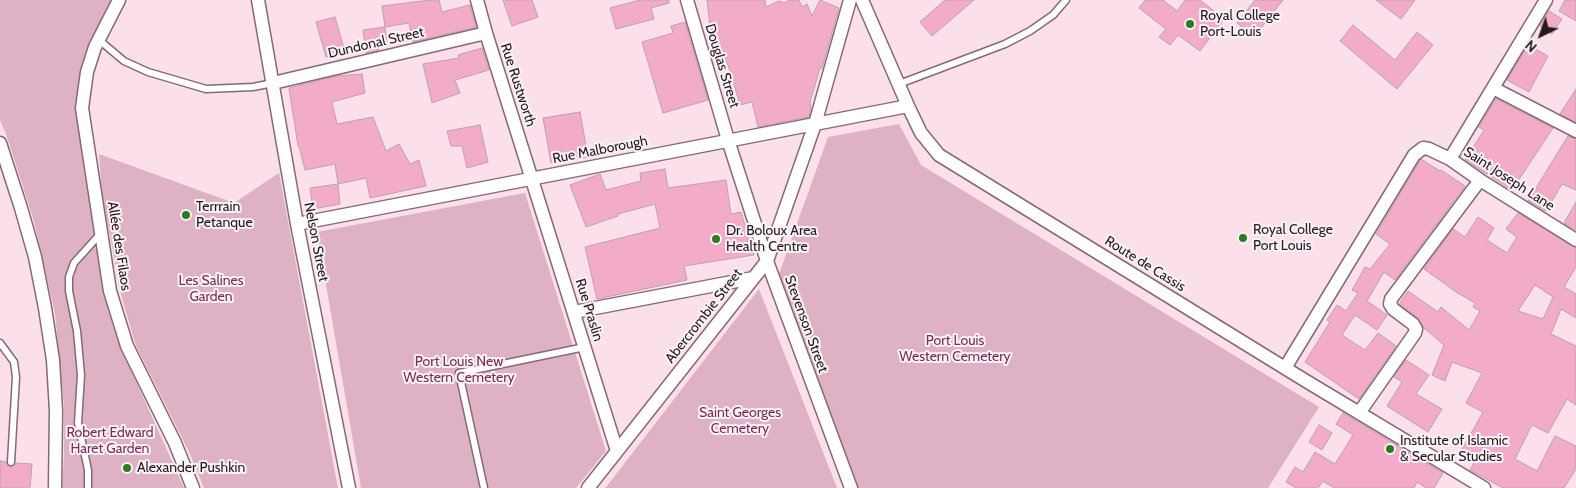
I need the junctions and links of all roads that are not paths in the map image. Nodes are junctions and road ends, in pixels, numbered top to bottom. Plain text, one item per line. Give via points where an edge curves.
1 (119, 0) edge
2 (258, 0) edge
3 (477, 0) edge
4 (687, 0) edge
5 (850, 0) edge
6 (862, 0) edge
7 (1066, 0) edge
8 (1546, 0) edge
9 (486, 33) junction
10 (99, 40) junction
11 (273, 83) junction
12 (899, 84) junction
13 (1493, 88) junction
14 (908, 106) junction
15 (815, 124) junction
16 (1576, 131) edge
17 (728, 140) junction
18 (0, 143) edge
19 (1450, 158) junction
20 (532, 179) junction
21 (1480, 180) junction
22 (297, 224) junction
23 (101, 233) junction
24 (1576, 240) edge
25 (767, 261) junction
26 (753, 278) junction
27 (574, 312) junction
28 (0, 343) edge
29 (584, 347) junction
30 (1285, 368) junction
31 (1360, 413) junction
32 (617, 451) junction
33 (11, 462) dead end
34 (55, 488) edge
35 (88, 488) edge
36 (193, 488) edge
37 (349, 488) edge
38 (484, 488) edge
39 (588, 488) edge
40 (851, 488) edge
41 (1484, 488) edge

1 - 10 street, Allée des Filaos
2 - 11 street, Nelson Street
3 - 9 street, Rue Rustworth
4 - 17 street, Douglas Street
5 - 15 street, Abercrombie Street
6 - 12 street, Route de Cassis
7 - 12 lane via 1053,15 1005,44
8 - 13 street
9 - 11 street, Dundonal Street
9 - 20 street, Rue Rustworth
10 - 11 lane via 132,65 206,89
10 - 23 street, Allée des Filaos via 87,72 82,108
11 - 22 street, Nelson Street
12 - 14 street, Route de Cassis
13 - 16 street
13 - 19 street
14 - 15 street, Rue Malborough
14 - 30 street, Route de Cassis via 921,133 939,155
15 - 17 street, Rue Malborough
15 - 25 street, Abercrombie Street
17 - 20 street, Rue Malborough
17 - 25 street, Stevenson Street
18 - 34 street via 22,208 45,308 56,411
19 - 21 street, Saint Joseph Lane
19 - 30 street, Saint Joseph Lane via 1423,148 1414,156
20 - 22 street, Rue Malborough
20 - 27 street, Rue Praslin
21 - 24 street, Saint Joseph Lane
21 - 31 street via 1391,299 1393,309 1413,324 1415,333
22 - 37 street, Nelson Street
23 - 35 lane via 74,263 69,277 81,375 78,423 88,470
23 - 36 street, Allée des Filaos via 110,291 127,346
25 - 26 street, Abercrombie Street
25 - 40 street, Stevenson Street
26 - 27 street
26 - 32 street, Abercrombie Street
27 - 29 street, Rue Praslin
28 - 33 lane via 14,362 16,377
29 - 32 street, Rue Praslin
29 - 38 lane via 459,373
30 - 31 street, Route de Cassis
31 - 41 street, Route de Cassis
32 - 39 street, Abercrombie Street

